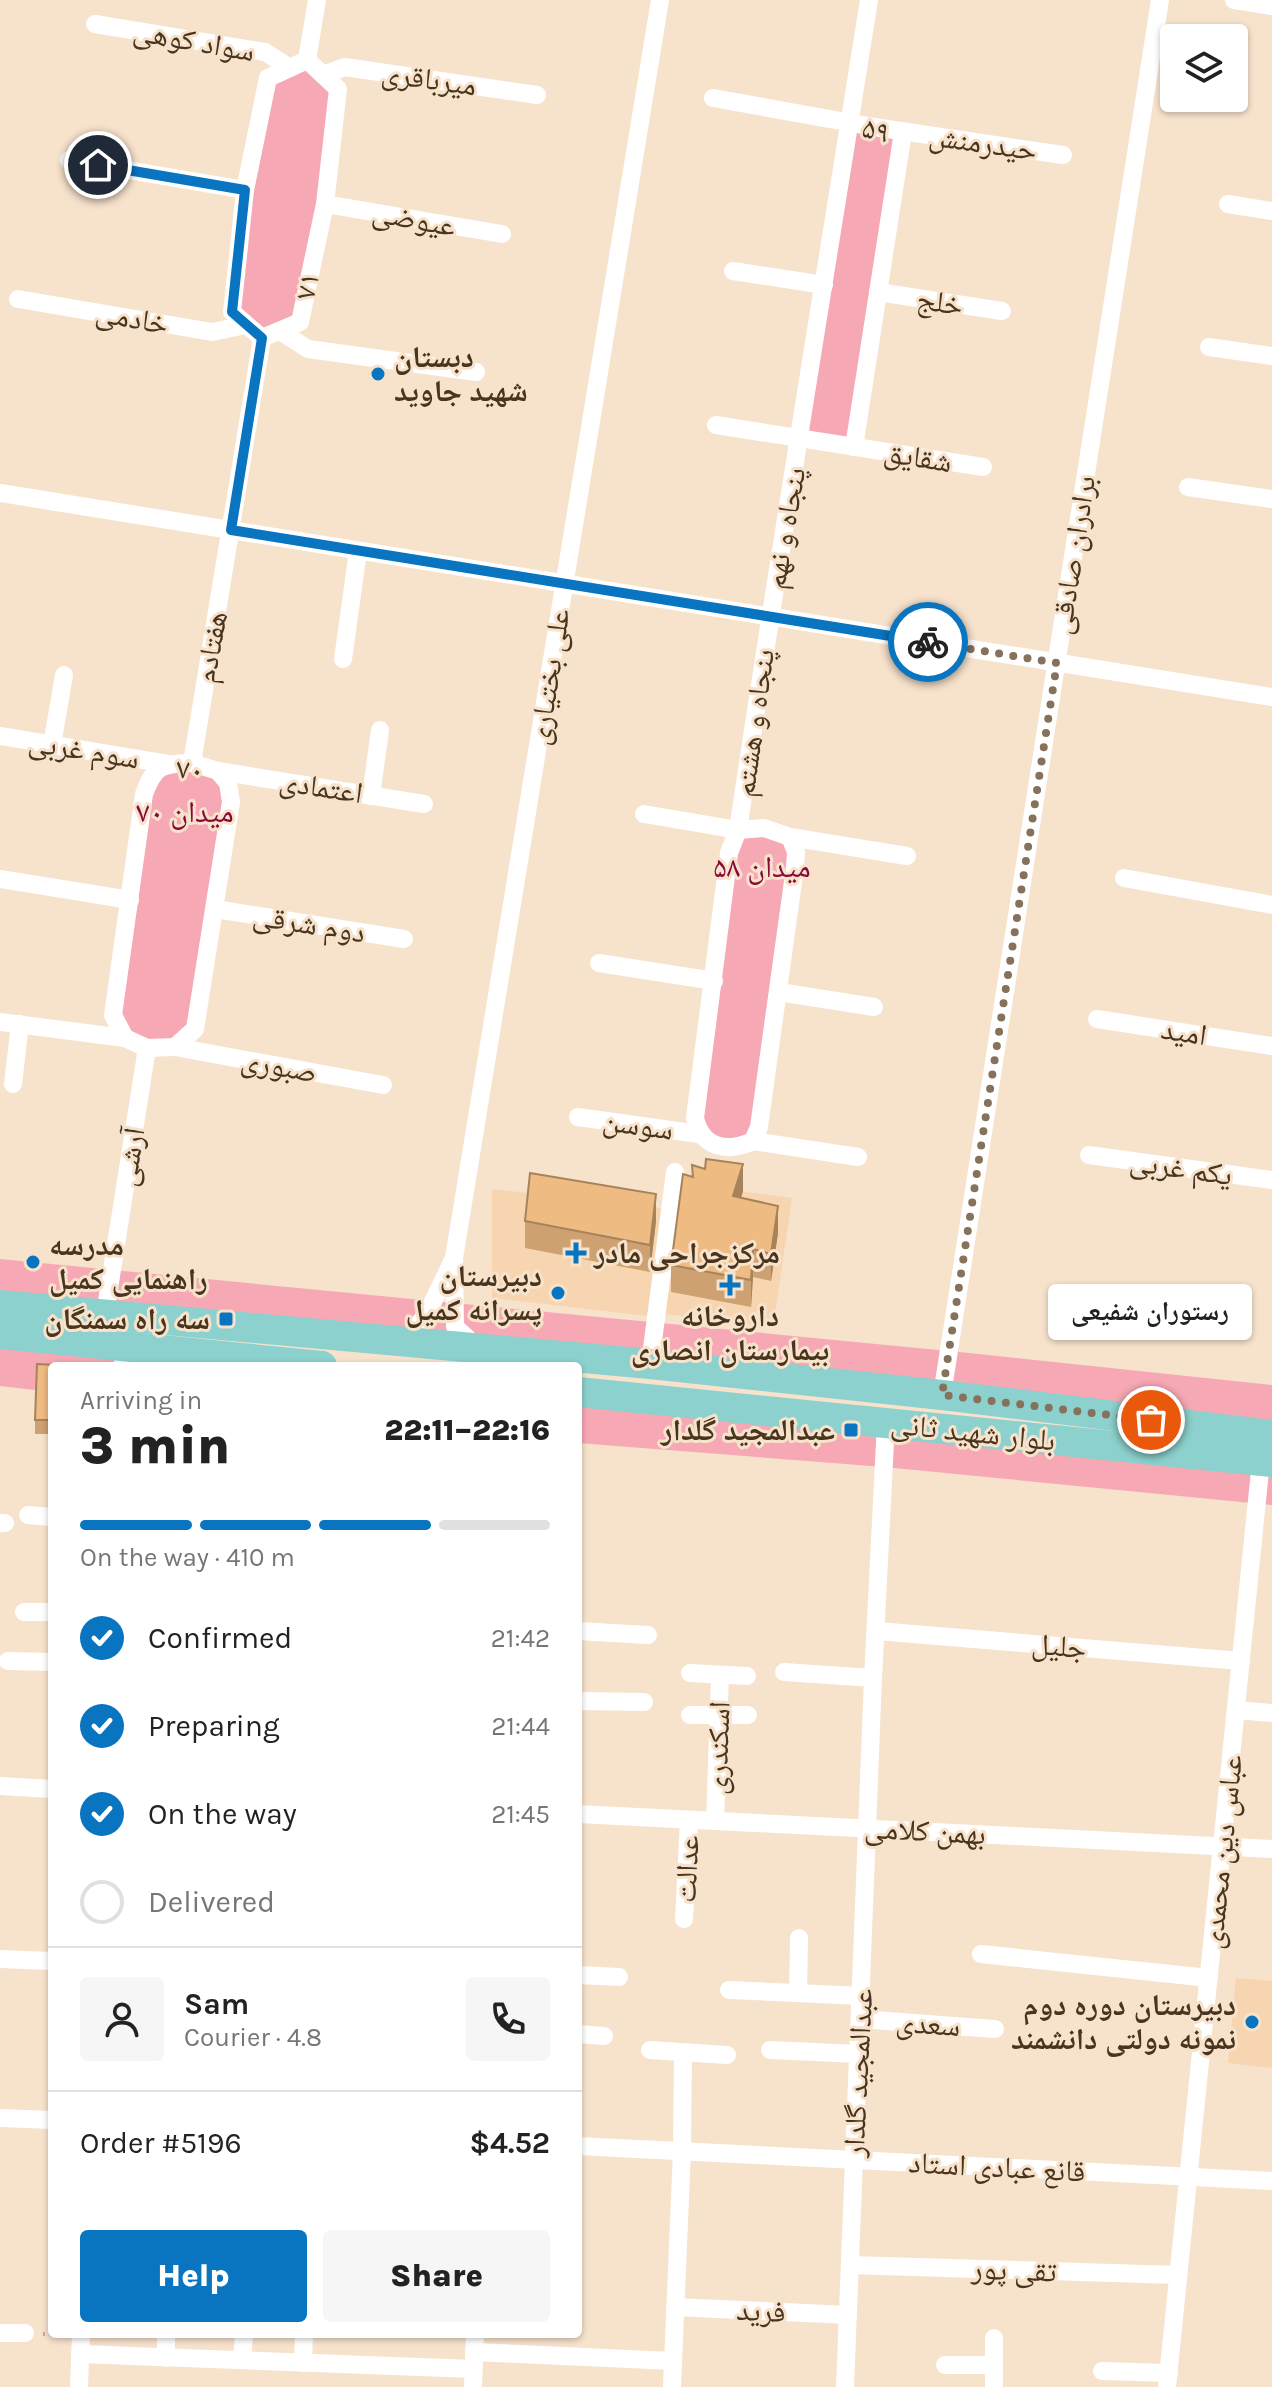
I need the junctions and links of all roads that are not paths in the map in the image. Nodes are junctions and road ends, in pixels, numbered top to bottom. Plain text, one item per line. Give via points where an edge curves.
1 (317, 0) edge
2 (660, 0) edge
3 (869, 0) edge
4 (1160, 0) edge
5 (1234, 0) edge
6 (1272, 6) edge
7 (95, 24) dead end
8 (299, 64) junction
9 (323, 75) junction
10 (537, 95) dead end
11 (713, 98) dead end
12 (850, 123) junction
13 (903, 132) junction
14 (1063, 155) dead end
15 (69, 160) dead end
16 (245, 190) junction
17 (325, 204) junction
18 (1228, 204) dead end
19 (1272, 211) edge
20 (502, 234) dead end
21 (733, 271) dead end
22 (824, 285) junction
23 (878, 292) junction
24 (18, 299) dead end
25 (1002, 311) dead end
26 (246, 325) junction
27 (280, 331) junction
28 (262, 338) junction
29 (1209, 347) dead end
30 (1272, 356) edge
31 (476, 372) dead end
32 (716, 425) dead end
33 (800, 439) junction
34 (854, 447) junction
35 (983, 467) dead end
36 (1188, 487) dead end
37 (0, 493) edge
38 (1272, 499) edge
39 (231, 530) junction
40 (358, 551) junction
41 (564, 584) junction
42 (769, 617) junction
43 (343, 659) dead end
44 (1057, 663) junction
45 (64, 675) dead end
46 (1272, 697) edge
47 (380, 730) dead end
48 (0, 736) edge
49 (52, 745) junction
50 (192, 763) junction
51 (168, 764) junction
52 (218, 771) junction
53 (371, 796) junction
54 (424, 804) dead end
55 (644, 814) dead end
56 (738, 830) junction
57 (790, 837) junction
58 (907, 856) dead end
59 (1124, 878) dead end
60 (0, 879) edge
61 (130, 900) junction
62 (1272, 905) edge
63 (215, 909) junction
64 (404, 939) dead end
65 (599, 963) dead end
66 (714, 981) junction
67 (779, 992) junction
68 (874, 1007) dead end
69 (1097, 1019) dead end
70 (0, 1022) edge
71 (20, 1024) junction
72 (125, 1038) junction
73 (1272, 1046) edge
74 (175, 1047) junction
75 (147, 1048) junction
76 (13, 1084) dead end
77 (383, 1085) dead end
78 (578, 1117) dead end
79 (699, 1134) junction
80 (753, 1141) junction
81 (1089, 1155) dead end
82 (858, 1157) dead end
83 (675, 1172) dead end
84 (1272, 1180) edge
85 (454, 1258) junction
86 (0, 1305) edge
87 (105, 1314) junction
88 (0, 1334) edge
89 (404, 1342) junction
90 (479, 1349) junction
91 (124, 1356) edge
92 (521, 1359) edge
93 (243, 1362) edge
94 (650, 1364) junction
95 (582, 1392) edge
96 (942, 1395) junction
97 (886, 1423) junction
98 (1269, 1443) edge
99 (28, 1515) dead end
100 (48, 1517) edge
101 (24, 1612) dead end
102 (48, 1612) edge
103 (582, 1631) edge
104 (877, 1631) junction
105 (648, 1635) dead end
106 (8, 1661) dead end
107 (1241, 1661) junction
108 (48, 1662) edge
109 (784, 1672) dead end
110 (690, 1673) dead end
111 (720, 1675) junction
112 (747, 1676) dead end
113 (873, 1678) junction
114 (582, 1701) edge
115 (644, 1702) dead end
116 (1236, 1710) junction
117 (1272, 1713) edge
118 (719, 1714) junction
119 (690, 1715) dead end
120 (748, 1715) dead end
121 (0, 1786) edge
122 (48, 1789) edge
123 (582, 1814) edge
124 (689, 1820) junction
125 (715, 1821) junction
126 (869, 1829) junction
127 (1222, 1846) junction
128 (1272, 1849) edge
129 (684, 1919) dead end
130 (799, 1938) dead end
131 (981, 1954) dead end
132 (0, 1959) edge
133 (48, 1961) edge
134 (582, 1975) edge
135 (619, 1977) dead end
136 (1209, 1978) junction
137 (729, 1990) dead end
138 (798, 1993) junction
139 (862, 1996) junction
140 (860, 2019) junction
141 (995, 2029) dead end
142 (582, 2034) edge
143 (604, 2036) dead end
144 (650, 2050) dead end
145 (770, 2050) dead end
146 (683, 2052) junction
147 (859, 2054) junction
148 (727, 2055) dead end
149 (0, 2118) edge
150 (48, 2120) edge
151 (582, 2146) edge
152 (682, 2151) junction
153 (854, 2160) junction
154 (1189, 2176) junction
155 (1272, 2181) edge
156 (850, 2265) junction
157 (1178, 2275) junction
158 (675, 2307) junction
159 (848, 2315) junction
160 (0, 2333) edge
161 (25, 2333) road end
162 (166, 2338) edge
163 (244, 2338) edge
164 (304, 2338) edge
165 (994, 2338) dead end
166 (81, 2342) edge
167 (166, 2358) junction
168 (242, 2360) junction
169 (474, 2361) edge
170 (673, 2361) junction
171 (303, 2363) junction
172 (945, 2365) dead end
173 (994, 2365) junction
174 (1102, 2371) dead end
175 (1168, 2380) edge
176 (79, 2387) edge
177 (672, 2387) edge
178 (845, 2387) edge
179 (994, 2387) edge

1 - 8 street
2 - 41 street, علی بختیاری
3 - 12 street
4 - 44 street, برادران صادقی
5 - 6 street
7 - 8 street, سواد کوهی via 265,52
8 - 9 street, ۷۱
8 - 16 street via 268,78
9 - 10 street, میرباقری via 345,67
9 - 17 street, ۷۱ via 338,89
11 - 12 street
12 - 13 street, ۵۹
12 - 22 street, ۵۹
13 - 14 street, حیدرمنش
13 - 23 street, ۵۹
15 - 16 street
16 - 26 street via 232,312
17 - 20 street, عیوضی
17 - 27 street, ۷۱ via 300,322
18 - 19 street
21 - 22 street
22 - 33 street, ۵۹
23 - 25 street, خلج
23 - 34 street, ۵۹
24 - 26 street, خادمی via 212,332
26 - 28 street
27 - 28 street, ۷۱
27 - 31 street via 308,349
28 - 39 street, هفتادم
29 - 30 street
32 - 33 street
33 - 34 street
33 - 42 street, پنجاه و نهم
34 - 35 street, شقایق
36 - 38 street
37 - 39 street
39 - 40 street
39 - 50 street, هفتادم
40 - 41 street
40 - 43 street
41 - 42 street
41 - 85 street, علی بختیاری
42 - 44 street
42 - 56 street, پنجاه و هشتم
44 - 46 street
44 - 96 street, برادران صادقی
45 - 49 street
47 - 53 street
48 - 49 street, سوم غربی
49 - 51 street, سوم غربی
50 - 51 street, ۷۰
50 - 52 street, ۷۰
51 - 61 street, ۷۰ via 152,774 144,794
52 - 53 street, اعتمادی
52 - 63 street, ۷۰ via 228,783 231,802
53 - 54 street, اعتمادی
55 - 56 street
56 - 57 street via 764,828
56 - 66 street via 729,853
57 - 58 street
57 - 67 street via 795,867
59 - 62 street
60 - 61 street
61 - 72 street, ۷۰ via 113,1015
63 - 64 street, دوم شرقی
63 - 74 street, ۷۰ via 195,1029
65 - 66 street
66 - 79 street via 695,1118
67 - 68 street
67 - 80 street
69 - 73 street, امید
70 - 71 street
71 - 72 street
71 - 76 street
72 - 75 street
74 - 75 street
74 - 77 street, صبوری
75 - 87 street, آرشی
78 - 79 street, سوسن
79 - 80 street via 724,1147
80 - 82 street
81 - 84 street, یکم غربی
83 - 94 street
85 - 89 street via 428,1312
85 - 90 street via 455,1327
86 - 87 main road, بلوار شهید ثانی
87 - 89 main road, بلوار شهید ثانی
88 - 91 main road
89 - 90 main road, بلوار شهید ثانی
90 - 92 main road, بلوار شهید ثانی
91 - 93 main road
92 - 94 main road, بلوار شهید ثانی
94 - 96 main road, بلوار شهید ثانی
95 - 97 main road, بلوار شهید ثانی
96 - 98 main road, بلوار شهید ثانی
97 - 98 main road, بلوار شهید ثانی
97 - 104 street, عبدالمجید گلدار
98 - 107 street, عباس دین محمدی
99 - 100 street
101 - 102 street
103 - 105 street
104 - 107 street, جلیل
104 - 113 street, عبدالمجید گلدار
106 - 108 street
107 - 116 street, عباس دین محمدی
109 - 113 street
110 - 111 street
111 - 112 street
111 - 118 street, اسکندری
113 - 126 street, عبدالمجید گلدار
114 - 115 street
116 - 117 street
116 - 127 street, عباس دین محمدی
118 - 119 street
118 - 120 street
118 - 125 street, اسکندری
121 - 122 street
123 - 124 street, بهمن کلامی
124 - 125 street, بهمن کلامی
124 - 129 street, عدالت
125 - 126 street, بهمن کلامی
126 - 127 street, بهمن کلامی
126 - 139 street, عبدالمجید گلدار
127 - 128 street, بهمن کلامی
127 - 136 street, عباس دین محمدی
130 - 138 street
131 - 136 street
132 - 133 street
134 - 135 street
136 - 154 street, عباس دین محمدی
137 - 138 street
138 - 139 street
139 - 140 street, عبدالمجید گلدار
140 - 141 street, سعدی
140 - 147 street, عبدالمجید گلدار
142 - 143 street
144 - 146 street
145 - 147 street
146 - 148 street
146 - 152 street
147 - 153 street, عبدالمجید گلدار
149 - 150 street
151 - 152 street, قانع عبادی استاد
152 - 153 street, قانع عبادی استاد
152 - 158 street
153 - 154 street, قانع عبادی استاد
153 - 156 street, عبدالمجید گلدار
154 - 155 street, قانع عبادی استاد
154 - 157 street, عباس دین محمدی
156 - 157 street, تقی پور
156 - 159 street, عبدالمجید گلدار
157 - 175 street, عباس دین محمدی
158 - 159 street, فرید
158 - 170 street
159 - 178 street, عبدالمجید گلدار
160 - 161 street
162 - 167 street
163 - 168 street
164 - 171 street
165 - 173 street
166 - 167 street
166 - 176 street
167 - 168 street
168 - 171 street
169 - 170 street
169 - 171 street
170 - 177 street
172 - 173 street
173 - 179 street
174 - 175 street

